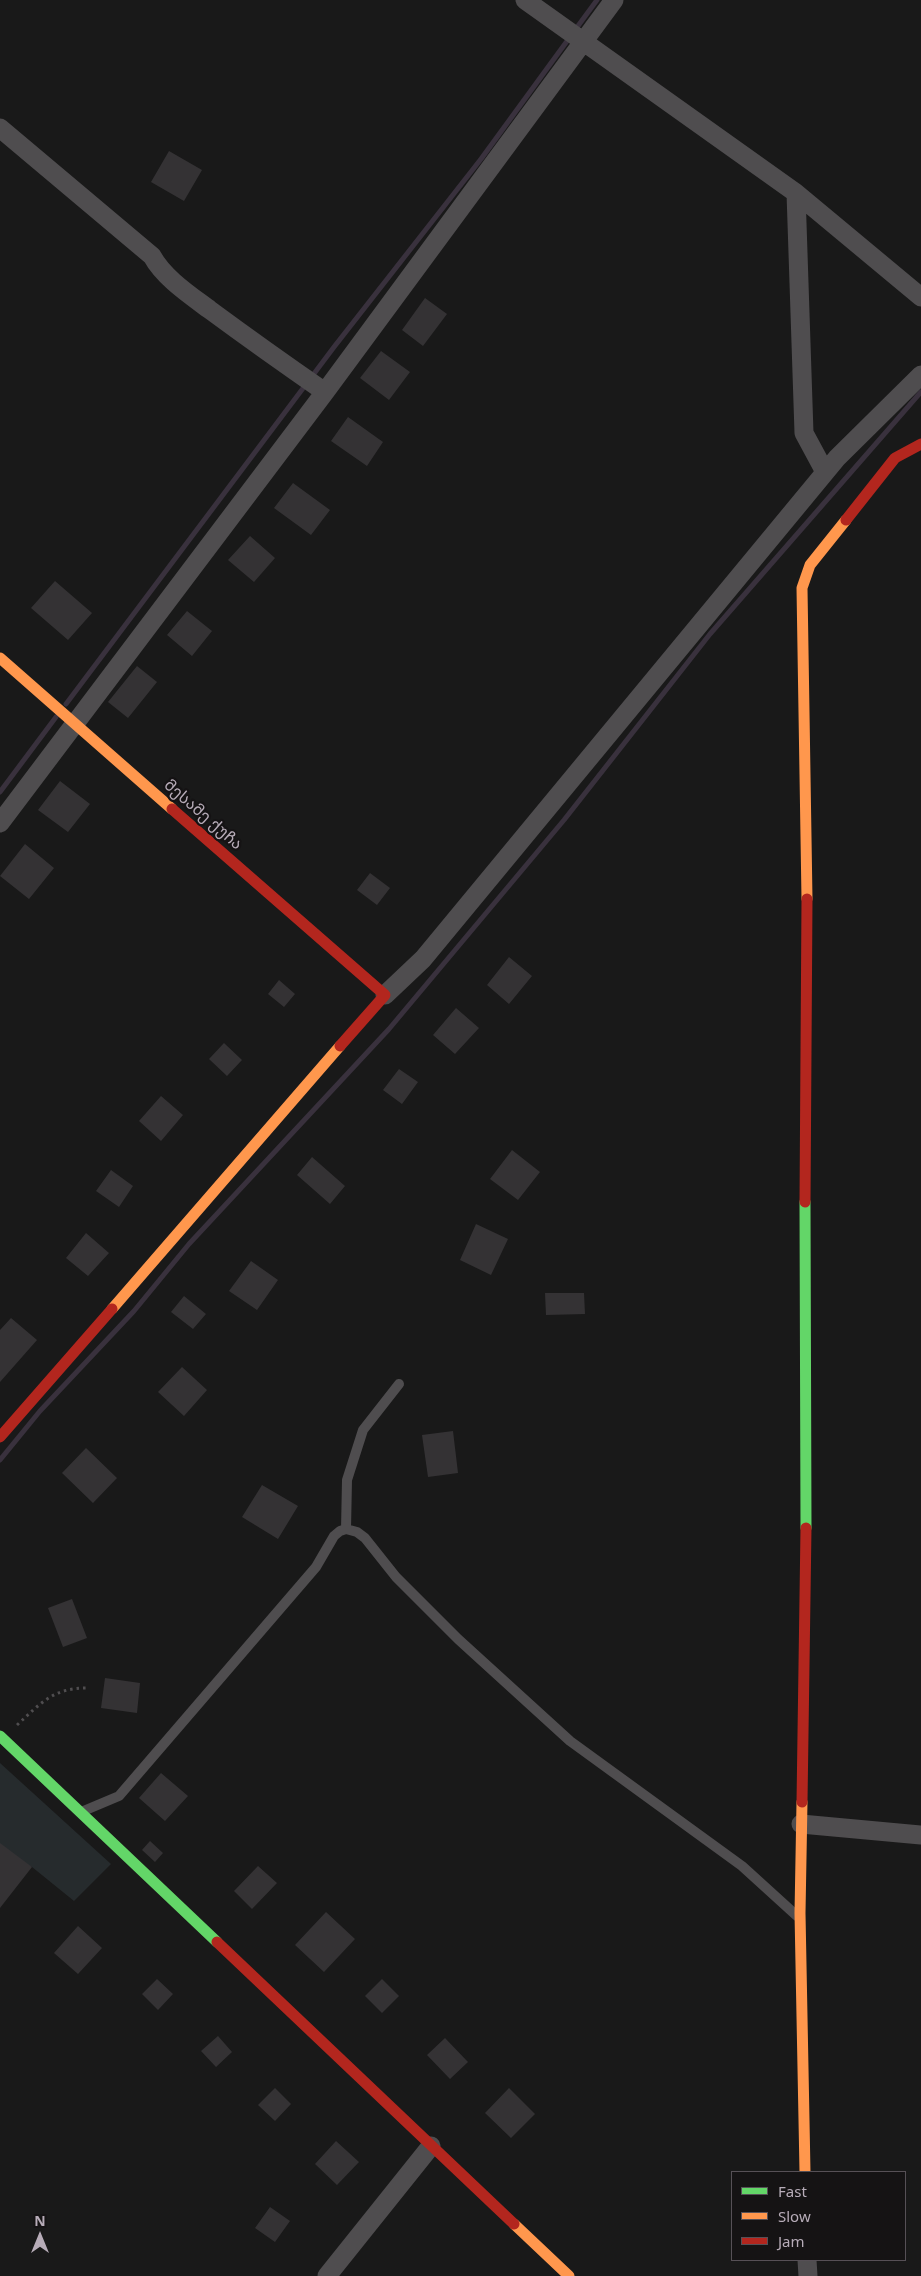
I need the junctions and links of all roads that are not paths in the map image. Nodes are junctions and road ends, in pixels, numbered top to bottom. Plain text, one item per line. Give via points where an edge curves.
1 (525, 0) edge
2 (614, 0) edge
3 (583, 43) junction
4 (0, 128) edge
5 (796, 193) junction
6 (921, 297) edge
7 (921, 375) edge
8 (325, 392) junction
9 (921, 444) edge
10 (825, 472) junction
11 (0, 658) edge
12 (75, 725) junction
13 (0, 823) edge
14 (385, 995) junction
15 (399, 1384) dead end
16 (3, 1430) edge
17 (346, 1529) junction
18 (1, 1738) edge
19 (80, 1812) junction
20 (801, 1824) junction
21 (921, 1835) edge
22 (800, 1918) junction
23 (431, 2146) junction
24 (805, 2171) edge
25 (807, 2261) edge
26 (327, 2276) edge
27 (569, 2276) edge
28 (808, 2276) edge

1 - 3 street
2 - 3 street
3 - 5 street
3 - 8 street
4 - 8 street via 152,256 189,294
5 - 6 street
5 - 10 street via 804,433
7 - 10 street
8 - 12 street
9 - 20 street via 895,458 810,565 802,588 807,855 804,1151 807,1453
10 - 14 street via 423,959
11 - 12 street, მესამე ქუჩა
12 - 13 street
12 - 14 street, მესამე ქუჩა
14 - 16 street
15 - 17 lane via 363,1430 347,1480
17 - 19 lane via 334,1536 316,1567 119,1796
17 - 22 lane via 365,1538 396,1577 451,1632 570,1741 742,1866
18 - 19 street
19 - 23 street
20 - 21 street
20 - 22 street
22 - 24 street
23 - 26 street
23 - 27 street
25 - 28 street

